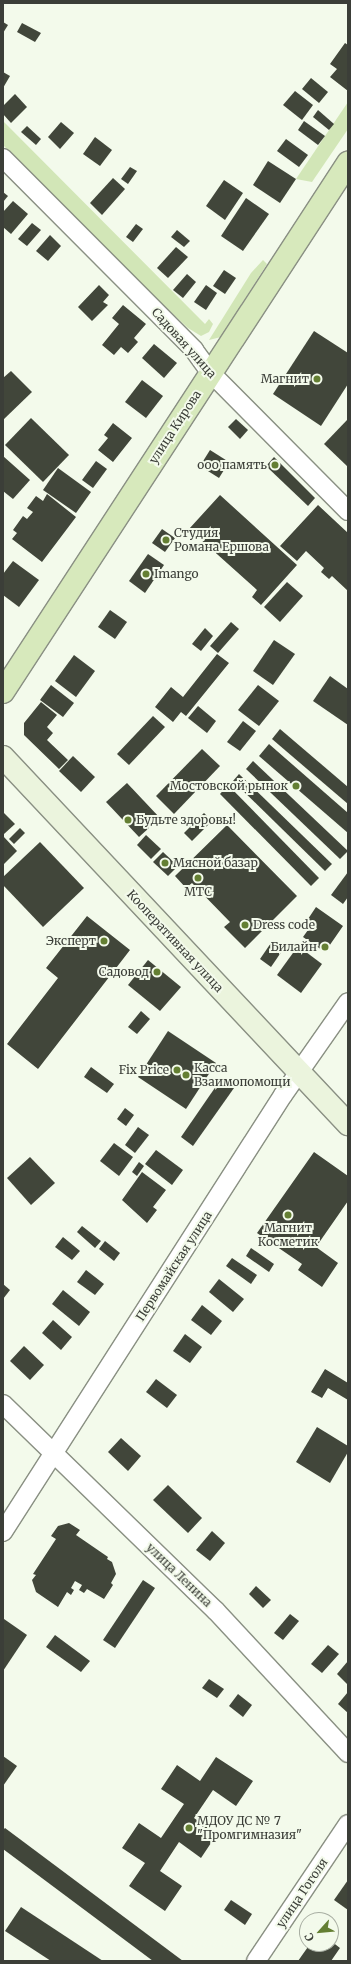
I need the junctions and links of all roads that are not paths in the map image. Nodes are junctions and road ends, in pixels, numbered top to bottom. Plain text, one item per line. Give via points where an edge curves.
1 (3, 158) edge
2 (348, 162) edge
3 (210, 372) junction
4 (348, 511) edge
5 (3, 692) edge
6 (3, 757) edge
7 (348, 1002) edge
8 (299, 1072) junction
9 (348, 1124) edge
10 (3, 1404) edge
11 (53, 1454) junction
12 (3, 1532) edge
13 (348, 1753) edge
14 (348, 1824) edge
15 (256, 1961) edge

1 - 3 street, Садовая улица via 194,350
2 - 3 main road, улица Кирова
3 - 4 street, Садовая улица
3 - 5 main road, улица Кирова
6 - 8 street, Кооперативная улица
7 - 8 street, Первомайская улица
8 - 9 street, Кооперативная улица
8 - 11 street, Первомайская улица
10 - 11 street, улица Ленина
11 - 12 street, Первомайская улица
11 - 13 street, улица Ленина via 216,1611
14 - 15 street, улица Гоголя

